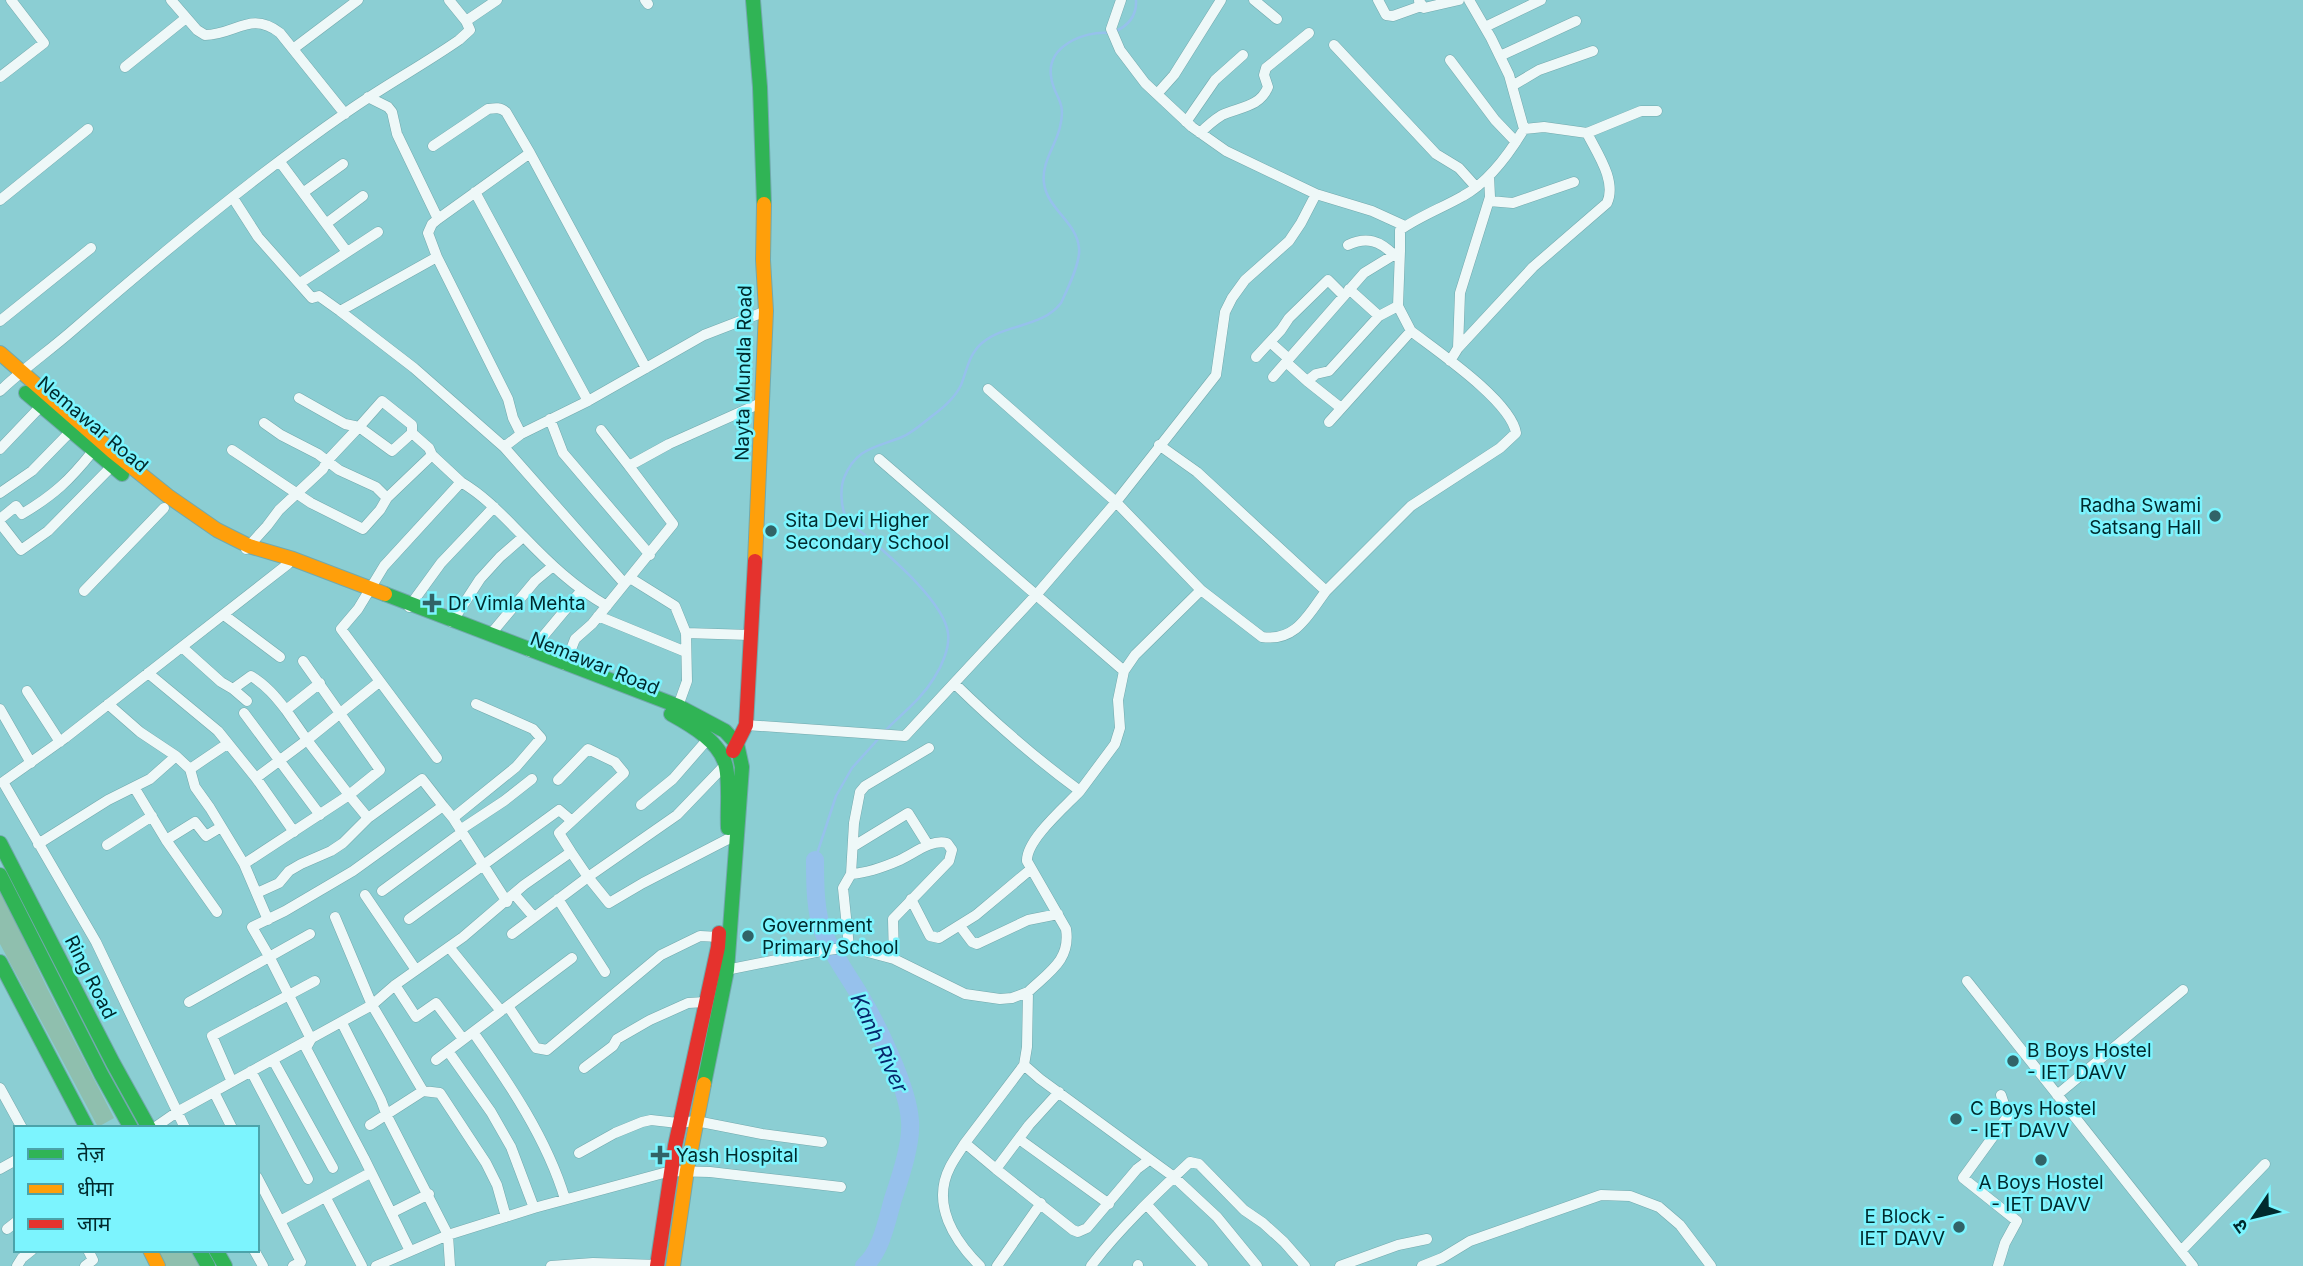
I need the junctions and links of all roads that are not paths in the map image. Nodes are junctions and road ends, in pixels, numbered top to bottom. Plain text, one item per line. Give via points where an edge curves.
1 (11, 0) edge
2 (172, 0) edge
3 (358, 0) edge
4 (449, 0) edge
5 (497, 0) edge
6 (752, 0) edge
7 (1121, 0) edge
8 (1220, 0) edge
9 (1254, 0) edge
10 (1378, 0) edge
11 (1459, 0) edge
12 (1469, 0) edge
13 (1541, 0) edge
14 (1420, 3) edge
15 (186, 18) junction
16 (1277, 19) dead end
17 (466, 21) junction
18 (1576, 22) dead end
19 (1485, 27) junction
20 (1309, 33) dead end
21 (1334, 45) dead end
22 (293, 49) junction
23 (1593, 51) dead end
24 (1243, 55) dead end
25 (1500, 56) junction
26 (1450, 60) dead end
27 (125, 67) dead end
28 (0, 77) edge
29 (1512, 86) junction
30 (1157, 94) junction
31 (368, 97) junction
32 (1657, 111) dead end
33 (345, 114) junction
34 (1186, 122) junction
35 (88, 129) dead end
36 (1524, 129) junction
37 (1200, 133) junction
38 (1587, 133) junction
39 (1516, 142) junction
40 (433, 146) dead end
41 (530, 153) junction
42 (280, 162) junction
43 (343, 164) dead end
44 (1489, 176) junction
45 (1574, 182) dead end
46 (1476, 187) junction
47 (304, 192) junction
48 (475, 192) junction
49 (1316, 194) junction
50 (363, 196) dead end
51 (233, 198) junction
52 (0, 200) edge
53 (1489, 201) junction
54 (438, 219) junction
55 (327, 223) junction
56 (1405, 226) junction
57 (378, 232) dead end
58 (1348, 245) dead end
59 (91, 248) dead end
60 (347, 252) junction
61 (1397, 253) junction
62 (437, 257) junction
63 (300, 283) junction
64 (1347, 292) junction
65 (1398, 306) junction
66 (340, 311) junction
67 (766, 311) junction
68 (1379, 316) junction
69 (0, 321) edge
70 (1411, 331) junction
71 (1270, 342) junction
72 (1458, 348) junction
73 (0, 353) edge
74 (1256, 357) dead end
75 (1288, 360) junction
76 (1450, 361) junction
77 (646, 368) junction
78 (0, 370) edge
79 (15, 376) junction
80 (1273, 377) dead end
81 (1307, 381) junction
82 (988, 389) dead end
83 (0, 391) edge
84 (299, 398) dead end
85 (588, 401) junction
86 (763, 402) junction
87 (41, 406) junction
88 (1341, 408) junction
89 (550, 419) junction
90 (1329, 422) dead end
91 (264, 423) dead end
92 (359, 427) junction
93 (601, 430) dead end
94 (70, 432) junction
95 (412, 433) junction
96 (521, 434) junction
97 (1159, 445) junction
98 (504, 447) junction
99 (0, 449) edge
100 (232, 450) dead end
101 (93, 452) junction
102 (432, 455) junction
103 (879, 459) dead end
104 (327, 461) junction
105 (629, 466) junction
106 (112, 467) junction
107 (461, 482) junction
108 (0, 493) edge
109 (299, 493) junction
110 (387, 498) junction
111 (1116, 502) junction
112 (494, 507) junction
113 (164, 508) junction
114 (0, 521) edge
115 (523, 537) junction
116 (246, 549) junction
117 (650, 555) junction
118 (288, 564) junction
119 (553, 566) junction
120 (627, 580) junction
121 (1201, 590) junction
122 (84, 591) dead end
123 (367, 591) junction
124 (581, 591) junction
125 (1326, 591) junction
126 (1037, 594) junction
127 (607, 606) junction
128 (409, 607) junction
129 (224, 615) junction
130 (598, 616) junction
131 (452, 623) junction
132 (686, 633) junction
133 (750, 635) junction
134 (488, 638) junction
135 (182, 647) junction
136 (686, 652) junction
137 (529, 653) junction
138 (280, 657) dead end
139 (303, 661) dead end
140 (565, 666) junction
141 (1124, 671) junction
142 (148, 673) junction
143 (379, 682) junction
144 (320, 683) junction
145 (955, 684) junction
146 (233, 689) junction
147 (27, 691) dead end
148 (247, 701) dead end
149 (108, 704) junction
150 (476, 704) dead end
151 (0, 709) edge
152 (286, 710) junction
153 (677, 711) junction
154 (244, 713) dead end
155 (340, 713) junction
156 (746, 726) junction
157 (307, 740) junction
158 (707, 740) junction
159 (61, 742) junction
160 (227, 744) junction
161 (737, 744) junction
162 (929, 748) dead end
163 (176, 756) junction
164 (437, 758) dead end
165 (281, 761) junction
166 (31, 763) junction
167 (726, 764) junction
168 (190, 769) junction
169 (256, 779) junction
170 (532, 779) dead end
171 (558, 780) dead end
172 (1, 781) edge
173 (134, 786) junction
174 (1080, 791) junction
175 (349, 795) junction
176 (641, 805) dead end
177 (443, 806) junction
178 (320, 815) junction
179 (152, 816) junction
180 (368, 818) junction
181 (453, 818) junction
182 (572, 821) junction
183 (221, 827) junction
184 (294, 832) junction
185 (460, 832) junction
186 (728, 839) junction
187 (166, 840) junction
188 (0, 843) edge
189 (38, 844) junction
190 (107, 845) dead end
191 (928, 845) junction
192 (854, 846) junction
193 (570, 852) junction
194 (244, 864) junction
195 (482, 866) junction
196 (1031, 869) junction
197 (851, 874) junction
198 (0, 875) edge
199 (588, 877) junction
200 (382, 891) dead end
201 (257, 893) junction
202 (365, 895) dead end
203 (511, 898) junction
204 (558, 899) junction
205 (911, 899) junction
206 (217, 912) dead end
207 (1058, 914) junction
208 (533, 916) junction
209 (335, 917) dead end
210 (409, 919) dead end
211 (268, 920) junction
212 (960, 926) junction
213 (310, 934) dead end
214 (512, 934) dead end
215 (719, 937) junction
216 (449, 947) junction
217 (849, 947) junction
218 (270, 958) junction
219 (572, 958) dead end
220 (894, 959) junction
221 (0, 962) edge
222 (416, 970) junction
223 (727, 970) junction
224 (605, 972) dead end
225 (712, 974) junction
226 (315, 981) dead end
227 (1967, 981) dead end
228 (395, 985) junction
229 (2183, 990) dead end
230 (1020, 995) junction
231 (289, 996) junction
232 (190, 1002) dead end
233 (705, 1002) junction
234 (372, 1005) junction
235 (505, 1009) junction
236 (342, 1023) junction
237 (473, 1031) junction
238 (311, 1039) junction
239 (463, 1039) junction
240 (448, 1051) junction
241 (273, 1060) junction
242 (436, 1060) dead end
243 (1025, 1060) junction
244 (584, 1068) dead end
245 (251, 1071) junction
246 (232, 1082) junction
247 (0, 1087) edge
248 (423, 1091) junction
249 (214, 1092) junction
250 (1059, 1092) junction
251 (2001, 1094) dead end
252 (2057, 1094) junction
253 (177, 1112) junction
254 (387, 1116) junction
255 (696, 1121) junction
256 (678, 1123) junction
257 (124, 1125) edge
258 (370, 1125) dead end
259 (21, 1126) edge
260 (83, 1126) edge
261 (151, 1126) edge
262 (155, 1126) edge
263 (184, 1126) edge
264 (231, 1126) edge
265 (1019, 1139) junction
266 (822, 1142) dead end
267 (965, 1143) junction
268 (579, 1153) dead end
269 (1149, 1160) junction
270 (2265, 1164) dead end
271 (333, 1167) dead end
272 (996, 1169) junction
273 (687, 1170) junction
274 (671, 1171) junction
275 (370, 1173) junction
276 (1174, 1177) junction
277 (307, 1179) dead end
278 (259, 1181) edge
279 (841, 1187) dead end
280 (429, 1194) junction
281 (326, 1198) junction
282 (565, 1199) junction
283 (1041, 1203) junction
284 (1109, 1203) junction
285 (1147, 1205) junction
286 (534, 1208) junction
287 (391, 1213) junction
288 (506, 1217) junction
289 (280, 1221) junction
290 (448, 1235) junction
291 (1427, 1240) dead end
292 (410, 1251) junction
293 (2181, 1251) junction
294 (30, 1252) edge
295 (17, 1266) edge
296 (293, 1266) edge
297 (362, 1266) edge
298 (376, 1266) edge
299 (450, 1266) edge
300 (551, 1266) edge
301 (659, 1266) edge
302 (673, 1266) edge
303 (980, 1266) edge
304 (997, 1266) edge
305 (1091, 1266) edge
306 (1203, 1266) edge
307 (1257, 1266) edge
308 (1305, 1266) edge
309 (1340, 1266) edge
310 (1422, 1266) edge
311 (1711, 1266) edge
312 (1998, 1266) edge
313 (2193, 1266) edge

1 - 28 street via 44,43
2 - 15 street
3 - 22 street
4 - 17 street
5 - 17 street
6 - 67 main road, Nayta Mundla Road via 760,87
7 - 30 street via 1112,32 1120,50
8 - 30 street via 1174,75
9 - 16 street
10 - 14 street via 1386,15 1393,16
11 - 14 street via 1429,8
12 - 19 street
13 - 19 street
15 - 22 street via 200,33 210,35 260,22 280,33
15 - 27 street
17 - 31 street via 470,30 459,40
18 - 25 street
19 - 25 street
20 - 37 street via 1266,68 1268,87 1257,102 1223,115
21 - 46 street via 1436,154 1459,168
22 - 33 street
23 - 29 street via 1539,70
24 - 34 street via 1215,80
25 - 29 street
26 - 39 street
29 - 36 street
30 - 34 street
31 - 33 street
31 - 54 street via 392,112 397,134
32 - 38 street via 1641,111
33 - 42 street
34 - 37 street
35 - 52 street
36 - 38 street
36 - 39 street
37 - 49 street via 1226,151
38 - 72 street via 1610,186 1607,203 1533,267
39 - 44 street
40 - 41 street via 488,109 502,108
41 - 48 street
41 - 77 street
42 - 47 street
42 - 51 street
43 - 47 street
44 - 46 street
44 - 53 street
45 - 53 street via 1513,203
46 - 56 street
47 - 55 street
48 - 54 street
48 - 85 street
49 - 56 street
49 - 97 street via 1289,241 1245,280 1232,298 1225,312 1216,375
50 - 55 street
51 - 63 street via 258,237
51 - 79 street
53 - 72 street via 1460,293
54 - 62 street via 428,233
55 - 60 street
56 - 61 street
57 - 60 street
58 - 61 street via 1372,240
59 - 69 street
60 - 63 street
61 - 64 street via 1364,273
61 - 65 street
62 - 66 street
62 - 96 street
63 - 66 street via 312,298 319,296
64 - 68 street
64 - 71 street via 1328,280
64 - 75 street
65 - 68 street
65 - 70 street
66 - 98 street
67 - 77 street via 704,335
67 - 86 main road, Nayta Mundla Road
68 - 81 street via 1329,371
70 - 76 street
70 - 88 street
71 - 74 street
71 - 75 street
72 - 76 street
73 - 79 main road, Nemawar Road
75 - 80 street
75 - 81 street
76 - 125 street via 1488,392 1516,433 1411,506
77 - 85 street
78 - 79 main road, Nemawar Road
79 - 83 street
79 - 87 main road, Nemawar Road
79 - 116 main road, Nemawar Road via 168,496
81 - 88 street
82 - 111 street
84 - 92 street
85 - 89 street
86 - 105 street
86 - 133 main road, Nayta Mundla Road
87 - 94 main road, Nemawar Road
87 - 99 street
88 - 90 street
89 - 96 street
89 - 117 street via 563,453
91 - 104 street
92 - 95 street via 392,451
92 - 95 street via 382,401 412,425
92 - 104 street
93 - 105 street
94 - 101 main road, Nemawar Road
94 - 108 street via 32,471
95 - 102 street
96 - 98 street
97 - 111 street
97 - 125 street via 1197,472
98 - 120 street
100 - 109 street
101 - 106 main road, Nemawar Road
101 - 114 street via 53,495 22,514 16,506
102 - 107 street
102 - 110 street
103 - 126 street
104 - 109 street
104 - 110 street via 376,487
105 - 117 street via 673,524
106 - 113 main road, Nemawar Road
106 - 114 street via 48,531 21,550
107 - 112 street
107 - 123 street
109 - 110 street via 363,529
109 - 116 street
111 - 121 street
111 - 126 street
112 - 115 street
112 - 128 street via 441,563
113 - 116 main road, Nemawar Road
113 - 122 street
115 - 119 street
115 - 131 street via 480,579
116 - 118 main road, Nemawar Road
116 - 123 main road, Nemawar Road via 293,559
117 - 120 street
118 - 123 main road, Nemawar Road
118 - 129 street
119 - 124 street
119 - 134 street
120 - 127 street
120 - 132 street via 675,606
121 - 125 street via 1262,637 1273,639 1298,627
121 - 141 street
123 - 128 main road, Nemawar Road
123 - 143 street via 341,629
124 - 127 street
124 - 137 street
126 - 141 street
126 - 145 street
127 - 130 street
128 - 131 main road, Nemawar Road
129 - 135 street
129 - 138 street
130 - 136 street
130 - 140 street via 575,639
131 - 134 main road, Nemawar Road
132 - 133 street
132 - 136 street
133 - 156 main road, Nayta Mundla Road
134 - 137 main road, Nemawar Road
135 - 142 street
135 - 146 street
136 - 153 street via 687,681
137 - 140 main road, Nemawar Road
139 - 144 street
140 - 153 main road, Nemawar Road
141 - 174 street via 1115,744
142 - 149 street
142 - 160 street via 218,731
143 - 155 street
143 - 164 street
144 - 152 street
144 - 155 street
145 - 156 street via 905,736
145 - 174 street via 1040,762
146 - 148 street
146 - 152 street via 251,676 267,686
147 - 159 street
149 - 159 street
149 - 163 street
150 - 181 street via 533,729 541,738 516,767
151 - 166 street
152 - 157 street
153 - 158 main road, Nemawar Road
153 - 161 main road, Nemawar Road via 725,731
154 - 165 street
155 - 157 street
155 - 175 street via 380,771
156 - 161 main road, Nayta Mundla Road
157 - 165 street
157 - 175 street
158 - 167 main road, Nemawar Road
158 - 176 street via 673,779
159 - 166 street
160 - 168 street
160 - 169 street
161 - 167 main road, Nayta Mundla Road
161 - 223 main road via 742,767
162 - 192 street via 860,792
163 - 168 street
163 - 173 street via 150,779
165 - 169 street
165 - 178 street
166 - 172 street
167 - 186 main road
167 - 199 street via 677,815
168 - 183 street via 195,788
169 - 184 street
170 - 185 street
171 - 182 street via 588,749 615,762 624,773
172 - 189 street
173 - 179 street
173 - 189 street
174 - 196 street via 1033,843 1027,853
175 - 178 street
175 - 180 street
177 - 180 street via 422,779
177 - 181 street
177 - 211 street via 353,871
178 - 184 street
179 - 187 street
179 - 190 street
180 - 201 street via 344,843
181 - 185 street
182 - 193 street via 559,833
182 - 195 street via 559,810
183 - 187 street via 206,836 195,822
183 - 194 street
184 - 194 street
185 - 195 street
185 - 200 street
186 - 199 street via 609,903
186 - 215 main road
187 - 206 street
188 - 261 main road, Ring Road via 113,1063
189 - 253 street via 96,942
191 - 192 street via 908,813
191 - 197 street via 867,873
191 - 205 street via 944,842 952,855
192 - 197 street
193 - 199 street
193 - 203 street
194 - 201 street
195 - 203 street
195 - 210 street
196 - 207 street
196 - 212 street
197 - 217 street via 843,888
198 - 257 main road, Ring Road
199 - 204 street
201 - 211 street
202 - 222 street
203 - 208 street
203 - 216 street
204 - 208 street
204 - 224 street
205 - 212 street via 934,939
205 - 220 street via 893,919
207 - 212 street via 1028,920 977,944
207 - 230 street via 1068,939 1065,955
208 - 214 street
209 - 234 street
211 - 218 street via 252,927
213 - 218 street
215 - 225 main road
215 - 235 street via 700,936 662,955 547,1050 536,1048
216 - 222 street
216 - 235 street
217 - 220 street
217 - 223 street
218 - 231 street
218 - 232 street
219 - 235 street
220 - 230 street via 965,994 1000,999
221 - 260 main road
222 - 228 street
223 - 225 street
223 - 255 main road
225 - 233 main road
226 - 231 street
227 - 252 street
228 - 234 street
228 - 239 street via 416,1017 436,1003
229 - 252 street
230 - 243 street
231 - 238 street
231 - 246 street via 212,1036
233 - 244 street via 688,1003 650,1020 617,1039
233 - 256 main road
234 - 236 street
234 - 248 street
235 - 237 street
236 - 238 street
236 - 254 street
237 - 239 street
237 - 282 street via 512,1089
238 - 241 street
238 - 275 street via 306,1048
239 - 240 street
240 - 242 street
240 - 286 street via 505,1136
241 - 245 street
241 - 271 street
243 - 250 street
243 - 267 street
245 - 246 street
245 - 277 street
246 - 249 street
247 - 259 street
248 - 254 street
248 - 288 street via 440,1093 462,1126 497,1185
249 - 253 street
249 - 264 street
250 - 265 street
250 - 269 street
251 - 312 street via 2008,1116 1963,1178 2017,1221
252 - 293 street
253 - 262 street
253 - 263 street
254 - 258 street
254 - 280 street
255 - 256 street
255 - 266 street
255 - 273 main road
256 - 268 street via 642,1122
256 - 274 main road
265 - 272 street
265 - 284 street
267 - 272 street
267 - 303 street via 949,1168 944,1200 953,1233
269 - 276 street
269 - 284 street
270 - 293 street
272 - 283 street
273 - 274 street
273 - 279 street
273 - 302 main road
274 - 282 street
274 - 301 main road
275 - 281 street
275 - 287 street
276 - 285 street
276 - 307 street via 1217,1217
276 - 308 street via 1190,1162 1199,1164
278 - 289 street
280 - 287 street
280 - 290 street
281 - 289 street
281 - 297 street
282 - 286 street
283 - 284 street via 1078,1232
283 - 304 street
285 - 305 street
285 - 306 street
286 - 288 street
287 - 292 street
288 - 290 street
289 - 296 street via 301,1262
290 - 292 street
290 - 299 street
291 - 309 street via 1398,1245
292 - 298 street
293 - 313 street
294 - 295 street
300 - 301 street
310 - 311 street via 1470,1241 1601,1195 1630,1196 1659,1207 1680,1225

